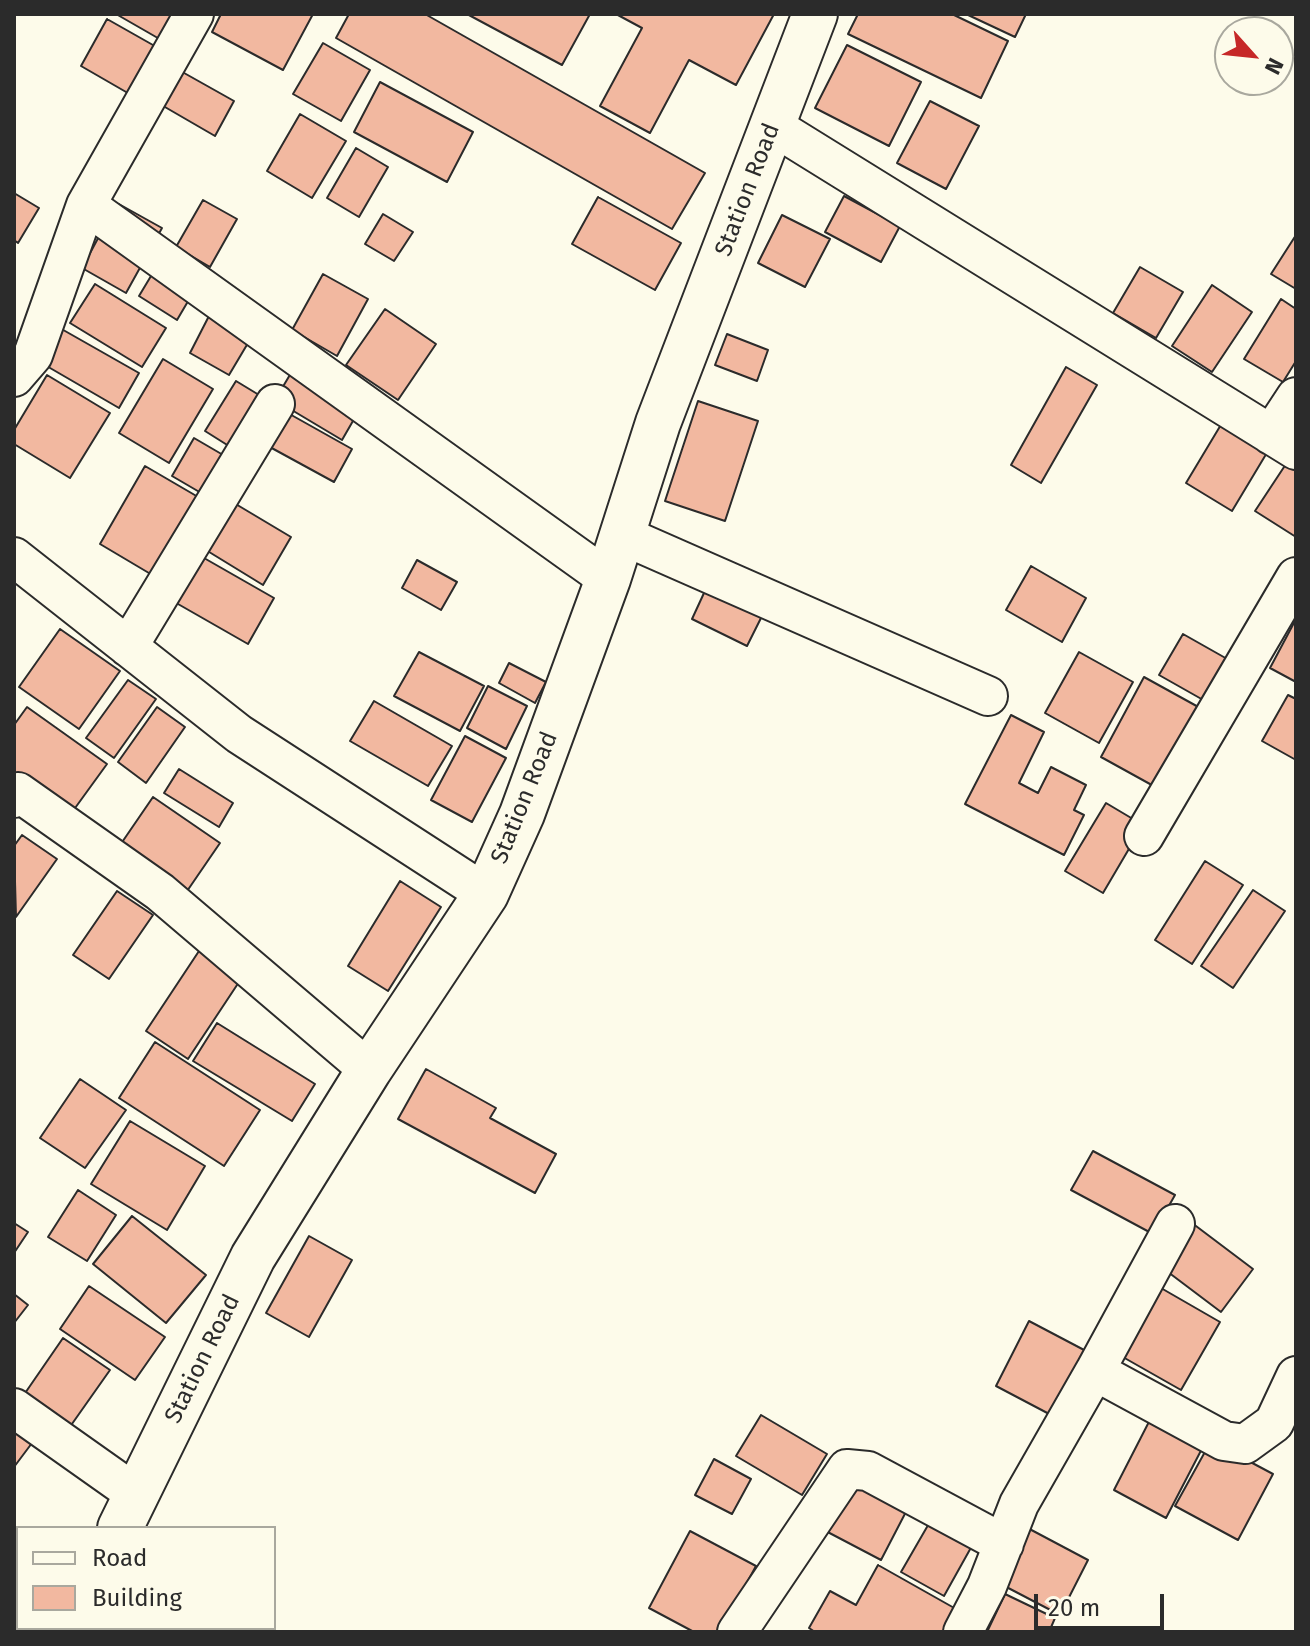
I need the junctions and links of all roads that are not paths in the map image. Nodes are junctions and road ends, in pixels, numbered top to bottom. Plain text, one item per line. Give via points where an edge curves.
1 (194, 14) edge
2 (815, 14) edge
3 (773, 126) junction
4 (86, 205) junction
5 (14, 377) edge
6 (1296, 397) edge
7 (275, 404) dead end
8 (1284, 442) edge
9 (622, 535) junction
10 (14, 557) edge
11 (1296, 577) edge
12 (608, 579) junction
13 (128, 647) junction
14 (988, 696) dead end
15 (14, 798) edge
16 (1144, 836) dead end
17 (486, 894) junction
18 (369, 1070) junction
19 (1175, 1224) dead end
20 (1095, 1371) junction
21 (1296, 1376) edge
22 (14, 1408) edge
23 (129, 1511) edge
24 (1004, 1544) junction
25 (737, 1632) edge
26 (963, 1632) edge

1 - 4 street
2 - 3 main road, Station Road
3 - 8 street
3 - 9 main road, Station Road via 658,423
4 - 5 street via 33,355
4 - 12 street
6 - 8 street
7 - 13 street
9 - 12 main road, Station Road
9 - 14 street
10 - 13 street
11 - 16 street
12 - 17 main road, Station Road via 522,814
13 - 17 street via 239,734
15 - 18 street via 18,792 160,892
17 - 18 main road, Station Road
18 - 23 main road, Station Road via 253,1257
19 - 20 street
20 - 21 street via 1224,1441 1245,1444 1274,1423
20 - 24 street via 1019,1504
22 - 23 street
24 - 25 street via 868,1471 847,1469
24 - 26 street

